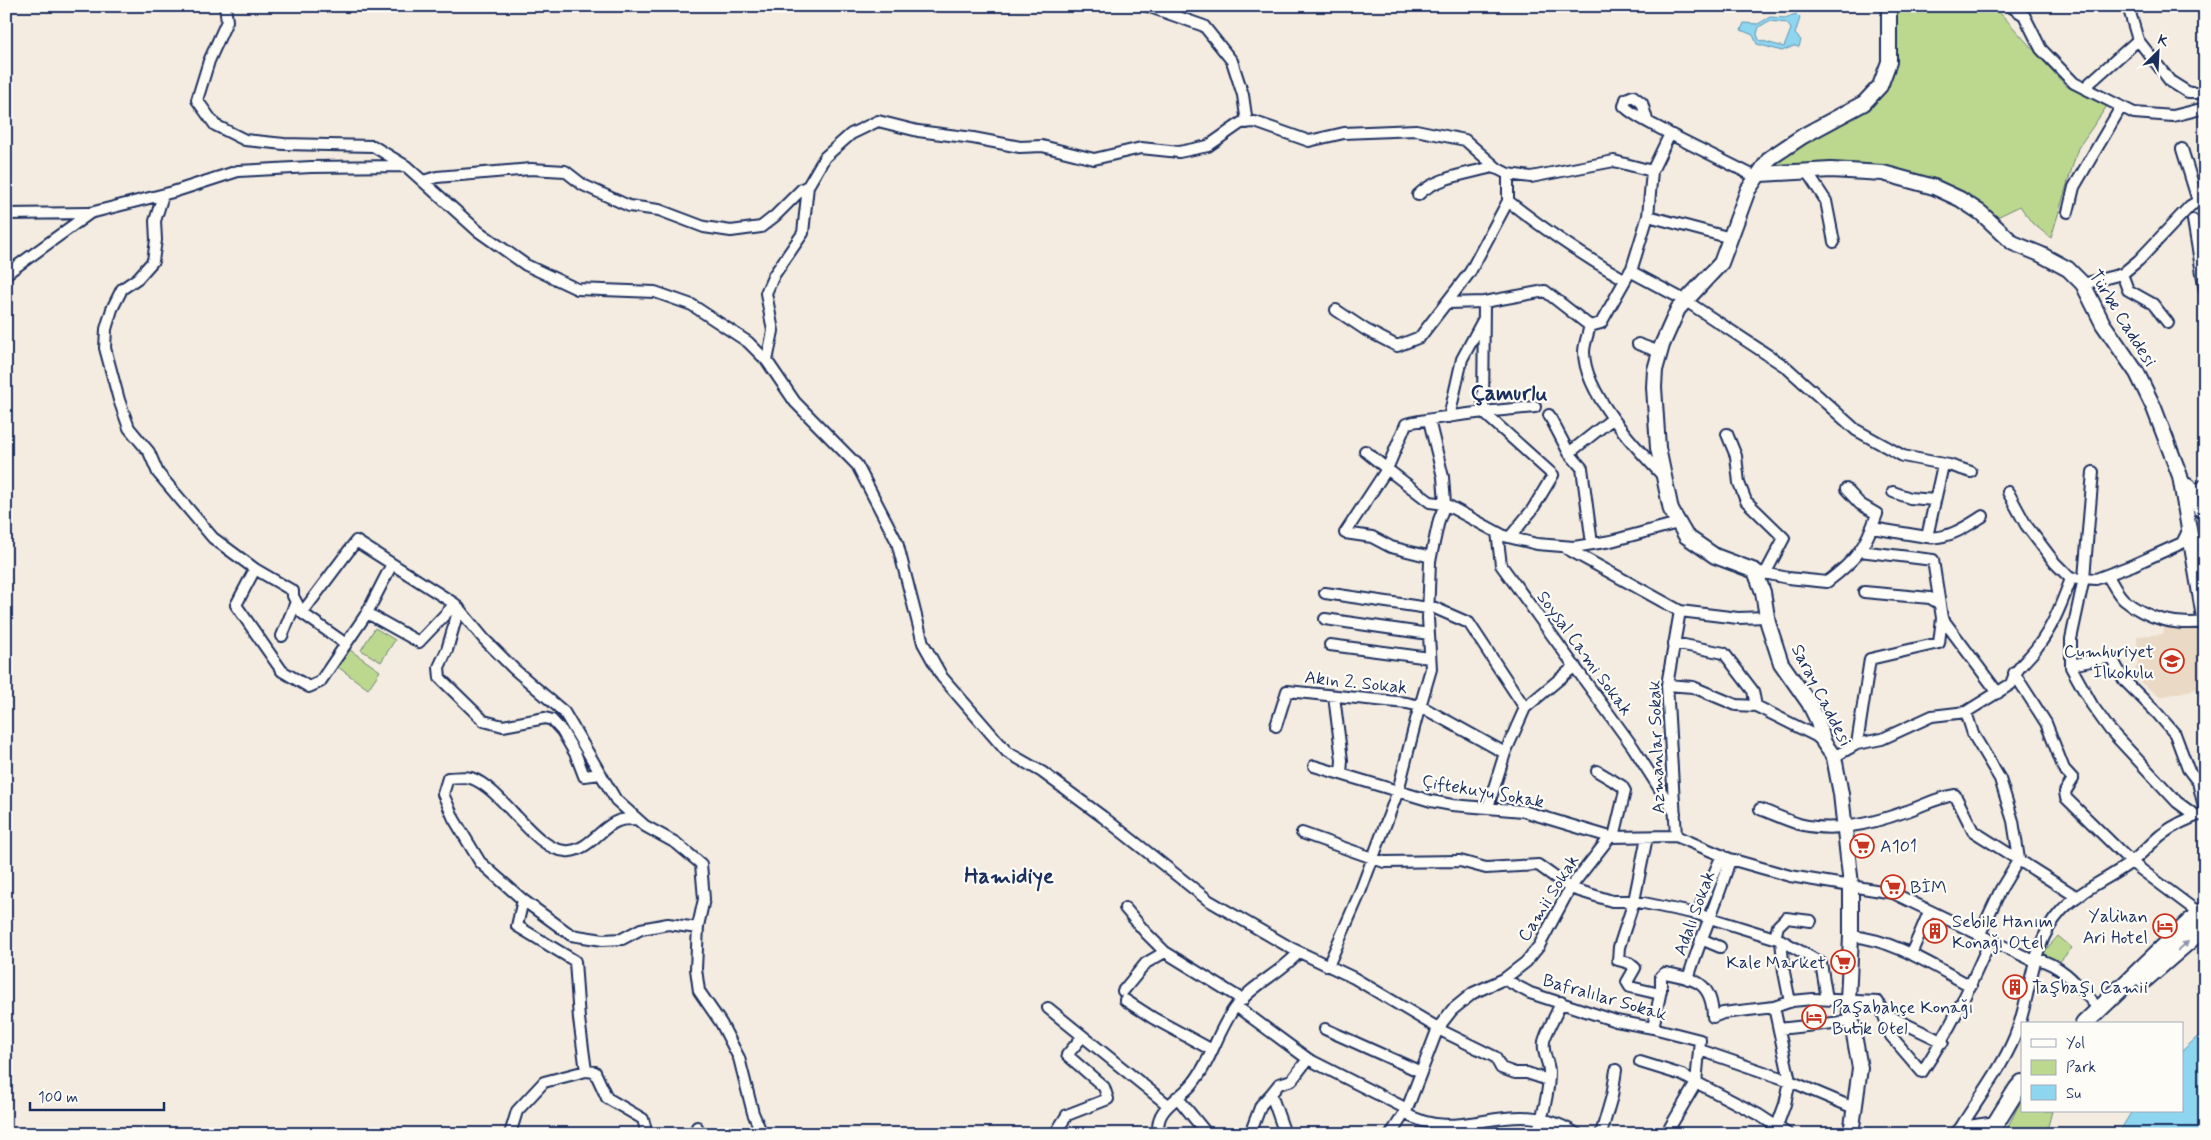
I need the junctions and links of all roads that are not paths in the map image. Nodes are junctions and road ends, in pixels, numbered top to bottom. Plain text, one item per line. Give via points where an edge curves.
1 (225, 6) edge
2 (1147, 6) edge
3 (1889, 6) edge
4 (2010, 6) edge
5 (2032, 6) edge
6 (2128, 6) edge
7 (2024, 15) junction
8 (2138, 40) junction
9 (2084, 88) junction
10 (2205, 93) edge
11 (2121, 107) junction
12 (2205, 108) edge
13 (1647, 120) dead end
14 (1248, 122) junction
15 (1670, 134) junction
16 (2182, 149) dead end
17 (406, 166) junction
18 (1498, 169) junction
19 (1652, 171) junction
20 (1807, 172) junction
21 (1508, 174) junction
22 (1759, 176) junction
23 (423, 181) junction
24 (808, 186) junction
25 (164, 195) junction
26 (1418, 195) dead end
27 (2201, 199) edge
28 (1508, 201) junction
29 (2068, 212) dead end
30 (90, 213) junction
31 (6, 214) edge
32 (1648, 216) junction
33 (2193, 220) dead end
34 (1730, 238) junction
35 (1834, 242) dead end
36 (6, 274) edge
37 (2122, 274) junction
38 (1627, 275) junction
39 (2084, 284) junction
40 (2205, 291) edge
41 (1686, 300) junction
42 (1484, 302) junction
43 (1447, 303) junction
44 (1336, 310) dead end
45 (1484, 319) junction
46 (2168, 323) dead end
47 (1590, 326) junction
48 (1638, 344) dead end
49 (1660, 352) junction
50 (767, 361) junction
51 (1535, 407) dead end
52 (1483, 412) junction
53 (1548, 415) dead end
54 (1449, 417) junction
55 (1612, 419) junction
56 (1429, 420) junction
57 (1727, 434) dead end
58 (1365, 451) dead end
59 (1569, 453) junction
60 (1942, 465) junction
61 (1387, 469) junction
62 (1970, 472) dead end
63 (2092, 472) dead end
64 (1663, 476) junction
65 (2180, 476) junction
66 (2205, 484) edge
67 (1846, 489) dead end
68 (1894, 492) dead end
69 (2008, 492) dead end
70 (1935, 500) junction
71 (1445, 504) junction
72 (1984, 516) dead end
73 (2205, 516) edge
74 (1678, 523) junction
75 (1872, 528) junction
76 (1497, 532) junction
77 (2195, 536) edge
78 (1510, 537) junction
79 (1927, 537) junction
80 (1592, 544) junction
81 (1563, 546) junction
82 (1860, 551) junction
83 (1431, 557) junction
84 (392, 564) junction
85 (255, 569) junction
86 (1760, 573) junction
87 (2107, 575) junction
88 (2084, 578) junction
89 (2071, 579) junction
90 (1864, 592) dead end
91 (1325, 594) dead end
92 (296, 602) junction
93 (1940, 604) junction
94 (457, 606) junction
95 (1428, 607) junction
96 (1680, 611) junction
97 (302, 612) junction
98 (367, 613) junction
99 (1767, 617) junction
100 (1942, 618) junction
101 (1325, 619) dead end
102 (2205, 622) edge
103 (1429, 634) junction
104 (282, 636) dead end
105 (1674, 643) junction
106 (346, 644) junction
107 (1330, 645) dead end
108 (1430, 658) junction
109 (1575, 666) junction
110 (2071, 666) junction
111 (2014, 673) junction
112 (1667, 686) junction
113 (1998, 693) junction
114 (1334, 696) junction
115 (1420, 706) junction
116 (1756, 706) junction
117 (1525, 708) junction
118 (1966, 712) junction
119 (1787, 722) junction
120 (1773, 723) dead end
121 (1276, 726) dead end
122 (1824, 743) junction
123 (1857, 744) junction
124 (1505, 753) junction
125 (1834, 757) junction
126 (1314, 766) dead end
127 (1597, 771) dead end
128 (601, 774) junction
129 (1341, 774) junction
130 (1398, 791) junction
131 (1488, 807) junction
132 (1760, 809) dead end
133 (2202, 813) edge
134 (1676, 815) junction
135 (637, 819) junction
136 (1845, 826) junction
137 (1302, 833) dead end
138 (1676, 836) junction
139 (1612, 837) junction
140 (1647, 837) junction
141 (1726, 857) junction
142 (1373, 859) junction
143 (2019, 860) junction
144 (2131, 862) junction
145 (1851, 885) junction
146 (1570, 888) junction
147 (2077, 897) junction
148 (524, 900) junction
149 (1634, 901) junction
150 (1125, 908) dead end
151 (1929, 912) junction
152 (1697, 914) junction
153 (2203, 917) edge
154 (1709, 918) junction
155 (1811, 921) dead end
156 (698, 928) junction
157 (1851, 936) junction
158 (1979, 936) junction
159 (1701, 939) junction
160 (1778, 939) junction
161 (1990, 941) junction
162 (1720, 947) dead end
163 (1165, 952) junction
164 (1300, 952) junction
165 (1911, 954) junction
166 (2034, 960) junction
167 (1328, 966) junction
168 (1504, 979) junction
169 (1688, 979) junction
170 (1971, 986) junction
171 (1660, 994) junction
172 (1827, 1000) junction
173 (1848, 1001) junction
174 (1561, 1002) junction
175 (1790, 1002) junction
176 (1239, 1003) junction
177 (1774, 1007) junction
178 (1048, 1008) dead end
179 (1883, 1013) junction
180 (2096, 1016) edge
181 (1851, 1020) junction
182 (1438, 1028) junction
183 (1653, 1028) junction
184 (1325, 1029) dead end
185 (1779, 1029) junction
186 (1083, 1036) junction
187 (1943, 1042) junction
188 (1700, 1045) junction
189 (1212, 1050) junction
190 (1308, 1059) junction
191 (1640, 1062) dead end
192 (586, 1070) junction
193 (1616, 1070) dead end
194 (1421, 1072) junction
195 (1548, 1080) junction
196 (1790, 1081) junction
197 (1696, 1082) junction
198 (2021, 1084) edge
199 (1271, 1094) junction
200 (1177, 1097) junction
201 (2021, 1098) edge
202 (1168, 1105) junction
203 (1854, 1108) junction
204 (1405, 1111) junction
205 (1541, 1119) junction
206 (1777, 1126) junction
207 (1958, 1130) edge
208 (1995, 1130) edge
209 (510, 1134) edge
210 (647, 1134) edge
211 (762, 1134) edge
212 (1055, 1134) edge
213 (1159, 1134) edge
214 (1208, 1134) edge
215 (1250, 1134) edge
216 (1285, 1134) edge
217 (1390, 1134) edge
218 (1537, 1134) edge
219 (1577, 1134) edge
220 (1601, 1134) edge
221 (1666, 1134) edge
222 (1788, 1134) edge
223 (1852, 1134) edge

1 - 17 street via 227,21 197,100 216,125 245,140 373,146
2 - 14 street via 1204,26 1232,61
3 - 22 street via 1889,62 1880,86 1864,103 1770,158
4 - 7 street
5 - 7 street
6 - 8 street
7 - 9 street via 2041,48 2074,83
8 - 9 street
8 - 10 street via 2170,81 2190,93
9 - 11 street
11 - 12 street via 2134,113 2173,116
11 - 29 street via 2074,187
13 - 15 street
14 - 18 street via 1309,141 1344,133 1416,130 1442,134 1465,140
14 - 24 street via 1241,123 1208,146 1179,152 1141,148 1094,159 1042,146 1020,147 918,131 878,121 851,134 826,157
15 - 19 street
15 - 22 street
16 - 27 street
17 - 23 street
17 - 25 street via 238,171
18 - 21 street
18 - 26 street via 1492,167 1427,186
19 - 21 street via 1614,161 1531,177
19 - 32 street
20 - 22 street, Türbe Caddesi
20 - 35 street via 1826,201
20 - 39 street, Türbe Caddesi via 1883,173 1934,187 1960,199 2014,243 2068,269
21 - 28 street
22 - 34 street via 1748,190
23 - 24 street via 531,169 566,171 583,186 629,206 659,210 704,227 731,231 761,227
23 - 50 street via 478,230 526,265 577,289 655,292 692,305 748,342
24 - 50 street via 803,233 774,275 766,293 773,331
25 - 30 street
25 - 85 street via 155,221 153,260 138,278 122,289 106,329 105,348 129,428 149,452 158,473 213,538
27 - 37 street
28 - 38 street via 1596,263
28 - 43 street via 1470,272
30 - 31 street
30 - 36 street
32 - 34 street
32 - 38 street
33 - 40 street
34 - 41 street via 1721,263
37 - 39 street
37 - 46 street via 2128,290 2153,304
38 - 41 street
38 - 47 street via 1601,323
39 - 65 street, Türbe Caddesi via 2103,324 2137,373
41 - 49 street via 1678,309
41 - 60 street via 1786,367 1856,430 1903,456
42 - 43 street
42 - 45 street
42 - 47 street via 1545,291
43 - 44 street via 1420,337 1397,346
45 - 52 street
45 - 54 street via 1462,359
47 - 55 street via 1584,351 1587,372
48 - 49 street
49 - 64 street via 1654,387
50 - 164 street via 795,402 857,465 897,542 923,643 942,677 1007,752 1058,783 1208,900
51 - 52 street
52 - 54 street
52 - 78 street via 1553,475 1532,510
53 - 59 street
54 - 56 street
55 - 59 street
55 - 64 street
56 - 61 street via 1410,420 1406,424
56 - 71 street via 1443,477
57 - 86 street via 1736,456 1739,483 1746,501 1784,538
58 - 61 street
59 - 80 street via 1582,468
60 - 62 street
60 - 70 street
61 - 71 street via 1430,502
61 - 83 street via 1345,533 1372,537 1391,547
63 - 88 street
64 - 74 street via 1671,510
65 - 66 street via 2196,491
65 - 73 street via 2189,488 2195,506
65 - 77 street, Türbe Caddesi
67 - 75 street via 1860,504 1877,514
68 - 70 street via 1910,498
69 - 89 street via 2026,525
70 - 79 street
71 - 76 street
71 - 83 street
72 - 79 street via 1938,539
74 - 80 street
74 - 86 street via 1686,536 1715,556
75 - 79 street
75 - 82 street
76 - 78 street
76 - 109 street, Soysal Cami Sokak via 1501,565
77 - 87 street
77 - 102 street, Türbe Caddesi
78 - 81 street
80 - 81 street
81 - 96 street
82 - 86 street via 1827,582
82 - 93 street via 1932,560
83 - 95 street
84 - 94 street
84 - 97 street via 356,541
84 - 98 street
85 - 92 street via 293,590
85 - 106 street via 236,605 282,671 309,687 320,682
86 - 99 street, Saray Caddesi
87 - 88 street via 2096,579
87 - 102 street via 2123,600 2148,614 2173,623
88 - 89 street
88 - 110 street via 2071,639
89 - 111 street via 2061,606 2039,646
90 - 93 street via 1930,598
91 - 95 street
92 - 97 street
92 - 104 street
93 - 100 street
94 - 98 street via 418,642
94 - 128 street via 502,657 564,712
94 - 128 street via 447,650 439,667 440,678 484,721 503,726 545,718 552,720 576,755 584,776
95 - 103 street
95 - 117 street via 1469,623
96 - 99 street via 1738,618
96 - 105 street, Azmanlar Sokak
97 - 106 street
98 - 106 street
99 - 122 street, Saray Caddesi via 1782,663 1818,720
100 - 113 street
100 - 123 street via 1939,643 1870,659
101 - 103 street
103 - 108 street
105 - 112 street, Azmanlar Sokak
105 - 116 street via 1724,653 1753,691
107 - 108 street
108 - 115 street via 1431,669
109 - 117 street
109 - 134 street, Soysal Cami Sokak via 1633,747
110 - 133 street via 2110,730 2177,802
110 - 133 street via 2111,657 2124,680 2175,734 2188,769 2198,782
111 - 113 street via 2011,684
111 - 144 street via 2046,723 2064,769 2073,780 2065,792 2066,798
112 - 116 street via 1693,688 1736,704
112 - 134 street, Azmanlar Sokak
113 - 118 street
114 - 115 street, Akın 2. Sokak
114 - 121 street, Akın 2. Sokak via 1287,691
114 - 129 street
115 - 124 street, Akın 2. Sokak
115 - 130 street
116 - 119 street
117 - 124 street
118 - 123 street via 1932,716 1882,739
118 - 143 street via 1973,734 2000,779 2013,821
119 - 120 street
119 - 122 street
122 - 125 street, Saray Caddesi
123 - 125 street
124 - 131 street
125 - 136 street, Saray Caddesi
126 - 129 street, Çiftekuyu Sokak
127 - 139 street via 1625,791
128 - 135 street via 616,800
129 - 130 street, Çiftekuyu Sokak
130 - 131 street, Çiftekuyu Sokak via 1452,805
130 - 142 street
131 - 139 street, Çiftekuyu Sokak via 1523,811
132 - 136 street via 1801,824 1827,828
133 - 144 street via 2161,835
134 - 138 street, Azmanlar Sokak
135 - 148 street via 616,821 590,842 569,851 550,847 505,803 470,777 448,778 443,794 454,820 480,862
135 - 156 street via 676,843 701,864 704,899
136 - 143 street via 1904,813 1946,796 1955,796 1973,831
136 - 145 street, Saray Caddesi
137 - 142 street
138 - 140 street, Çiftekuyu Sokak
138 - 141 street, Çiftekuyu Sokak
139 - 140 street, Çiftekuyu Sokak
139 - 146 street, Camii Sokak
140 - 149 street
141 - 145 street, Çiftekuyu Sokak via 1790,876
141 - 152 street
141 - 154 street, Adalı Sokak via 1723,885
142 - 146 street via 1384,862 1460,861 1486,868 1538,865
142 - 167 street
143 - 147 street
143 - 158 street
144 - 147 street
144 - 153 street
145 - 151 street, Çiftekuyu Sokak via 1894,893
145 - 157 street, Saray Caddesi
146 - 149 street via 1612,901
146 - 168 street, Camii Sokak via 1539,946 1526,962
147 - 166 street via 2060,912
148 - 156 street via 571,935 622,939 641,929 668,924
148 - 192 street via 517,926 576,961 578,1019
149 - 152 street
149 - 171 street via 1618,960 1635,968 1627,982 1630,987
150 - 163 street
151 - 158 street, Çiftekuyu Sokak
151 - 165 street
152 - 154 street
153 - 180 main road
154 - 159 street, Adalı Sokak
154 - 160 street
155 - 160 street via 1786,918 1778,926
156 - 211 street via 696,969 700,991 739,1058 753,1113
157 - 165 street via 1880,941
157 - 173 street, Saray Caddesi
158 - 161 street, Çiftekuyu Sokak
159 - 162 street
159 - 169 street, Adalı Sokak
160 - 172 street via 1821,963
160 - 175 street
161 - 166 street, Çiftekuyu Sokak
161 - 170 street
163 - 176 street
163 - 189 street via 1146,963 1124,996 1153,1018
164 - 167 street
164 - 176 street via 1290,964 1261,983
165 - 170 street
166 - 180 street, Çiftekuyu Sokak via 2049,962 2066,972
166 - 207 street via 2018,1029
167 - 182 street
168 - 174 street, Bafralılar Sokak
168 - 182 street, Camii Sokak via 1474,993 1452,1010
169 - 171 street via 1661,976
169 - 177 street via 1698,982 1707,991 1712,1000 1713,1017
170 - 187 street
171 - 183 street
172 - 173 street
172 - 175 street
173 - 179 street via 1878,1002
173 - 181 street, Saray Caddesi
174 - 183 street, Bafralılar Sokak via 1616,1021
174 - 195 street via 1544,1040
175 - 177 street
176 - 189 street
176 - 190 street
177 - 185 street
178 - 186 street
179 - 187 street
179 - 187 street via 1891,1036 1922,1072
181 - 185 street
181 - 203 street, Saray Caddesi via 1860,1068
182 - 194 street, Camii Sokak
182 - 195 street via 1495,1057 1501,1068
183 - 188 street, Bafralılar Sokak
184 - 194 street
185 - 196 street
186 - 202 street
186 - 212 street via 1067,1056 1104,1088 1108,1099 1067,1115
188 - 196 street, Bafralılar Sokak
188 - 197 street
189 - 200 street via 1193,1084
190 - 199 street via 1292,1080 1280,1084
190 - 204 street
191 - 197 street
192 - 209 street via 544,1082 518,1111
192 - 210 street via 595,1072 606,1098 643,1120
193 - 220 street
194 - 204 street, Camii Sokak
195 - 205 street
196 - 203 street, Bafralılar Sokak
196 - 206 street
197 - 206 street
197 - 221 street
198 - 208 main road
199 - 215 street via 1261,1105
199 - 216 street
200 - 202 street
200 - 214 street
201 - 208 main road
202 - 213 street via 1162,1114
203 - 223 street, Saray Caddesi
204 - 205 street via 1416,1120 1440,1125 1468,1125 1522,1117
204 - 217 street, Camii Sokak
205 - 218 street
205 - 219 street via 1563,1125
206 - 222 street
207 - 208 street

